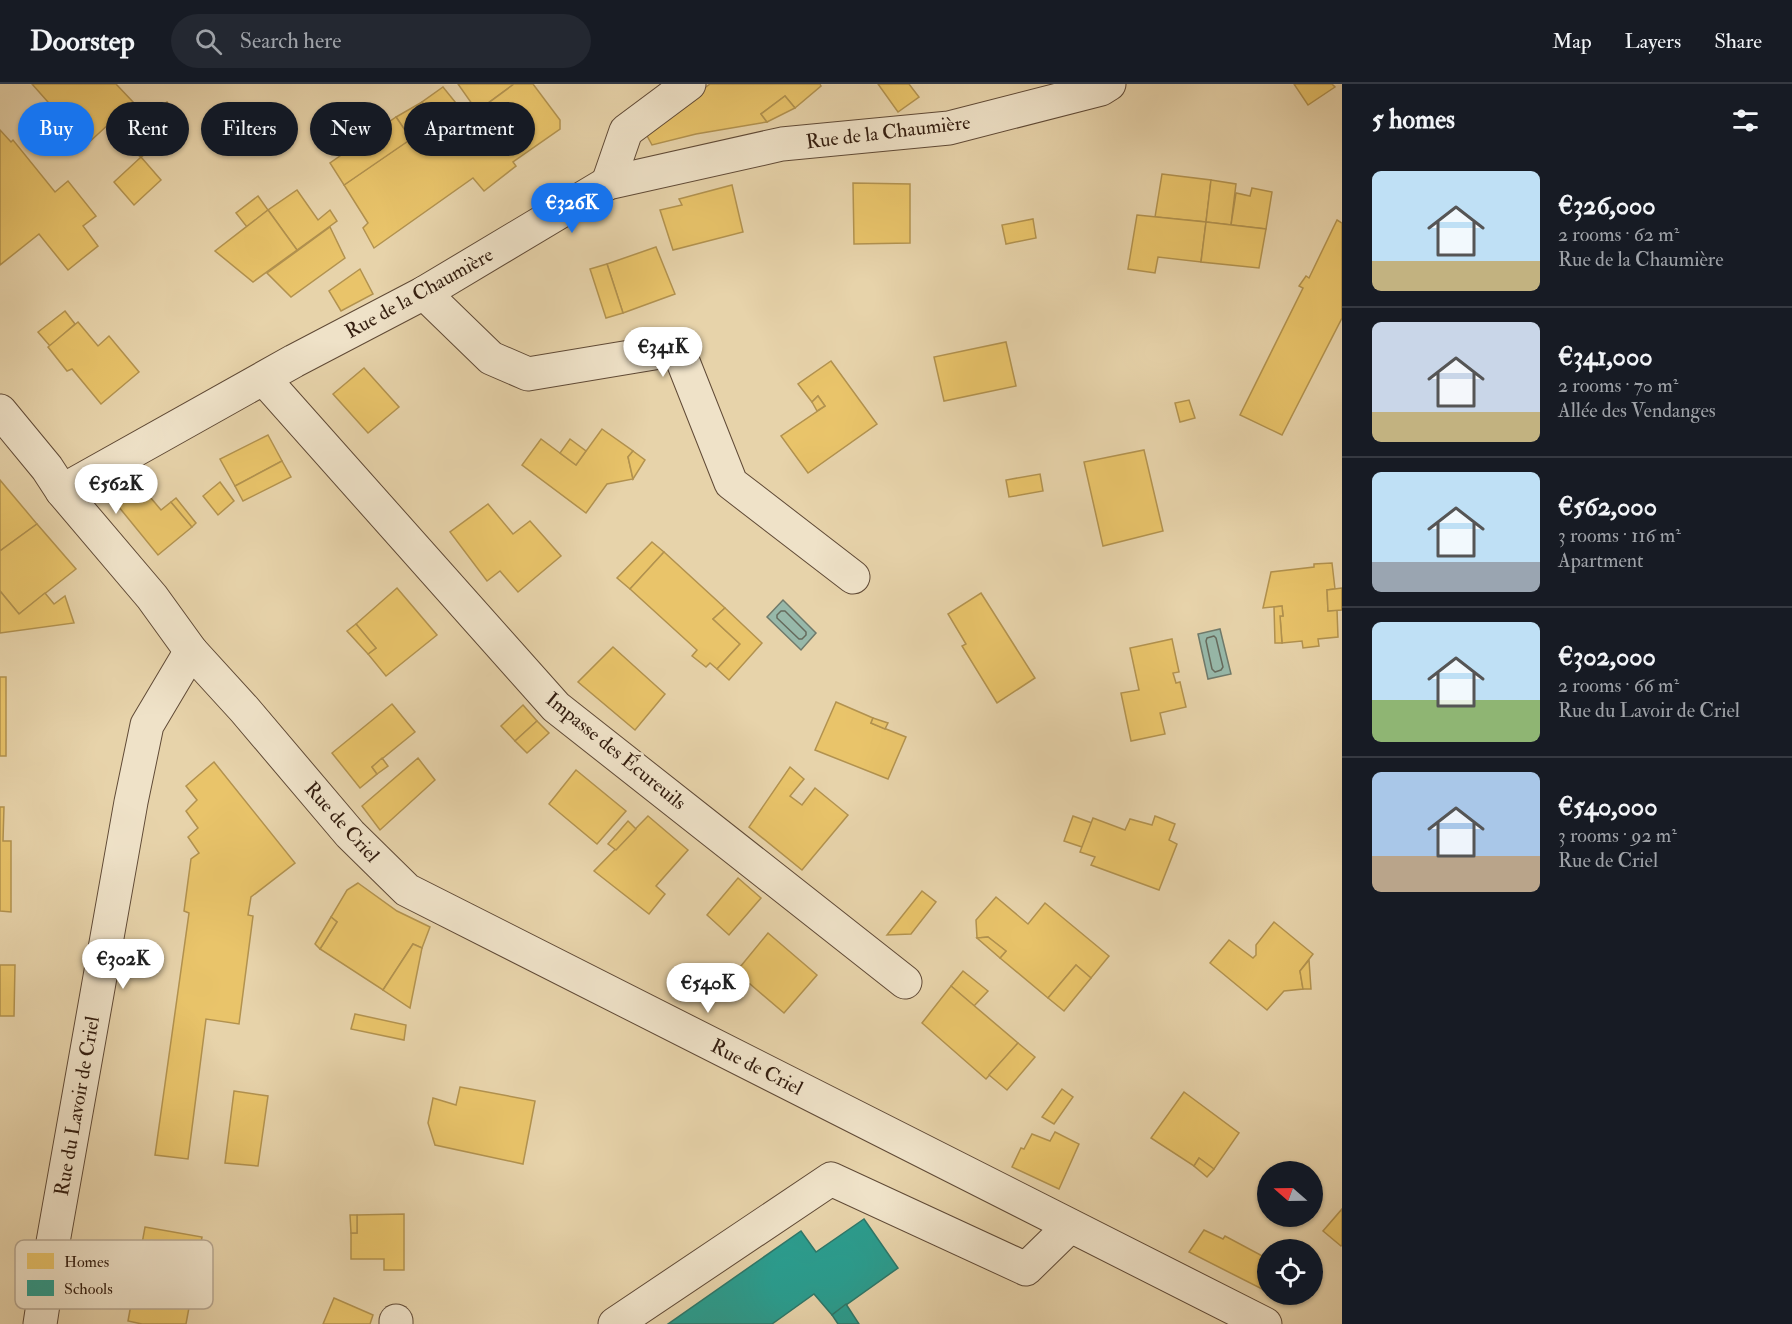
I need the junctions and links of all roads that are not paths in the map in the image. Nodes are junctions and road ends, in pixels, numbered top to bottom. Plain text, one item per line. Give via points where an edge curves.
1 (689, 84) edge
2 (1109, 84) edge
3 (608, 183) junction
4 (424, 293) junction
5 (264, 379) junction
6 (0, 411) edge
7 (62, 491) junction
8 (853, 577) dead end
9 (191, 651) junction
10 (905, 982) dead end
11 (1070, 1226) junction
12 (53, 1240) edge
13 (42, 1309) edge
14 (40, 1324) edge
15 (615, 1324) edge
16 (1265, 1324) edge

1 - 3 street via 626,131
2 - 3 street, Rue de la Chaumière via 949,128 782,144
3 - 4 street, Rue de la Chaumière
4 - 5 street, Rue de la Chaumière
4 - 8 street via 491,358 528,374 678,349 731,483
5 - 7 street, Rue de la Chaumière
5 - 10 street, Impasse des Écureuils via 556,707
6 - 7 street, Rue de Criel
7 - 9 street, Rue de Criel via 152,597
9 - 11 street, Rue de Criel via 350,834 406,890
9 - 12 street, Rue du Lavoir de Criel via 147,725
11 - 15 street via 1026,1269 831,1179
11 - 16 street, Rue de Criel
13 - 14 street, Rue du Lavoir de Criel

